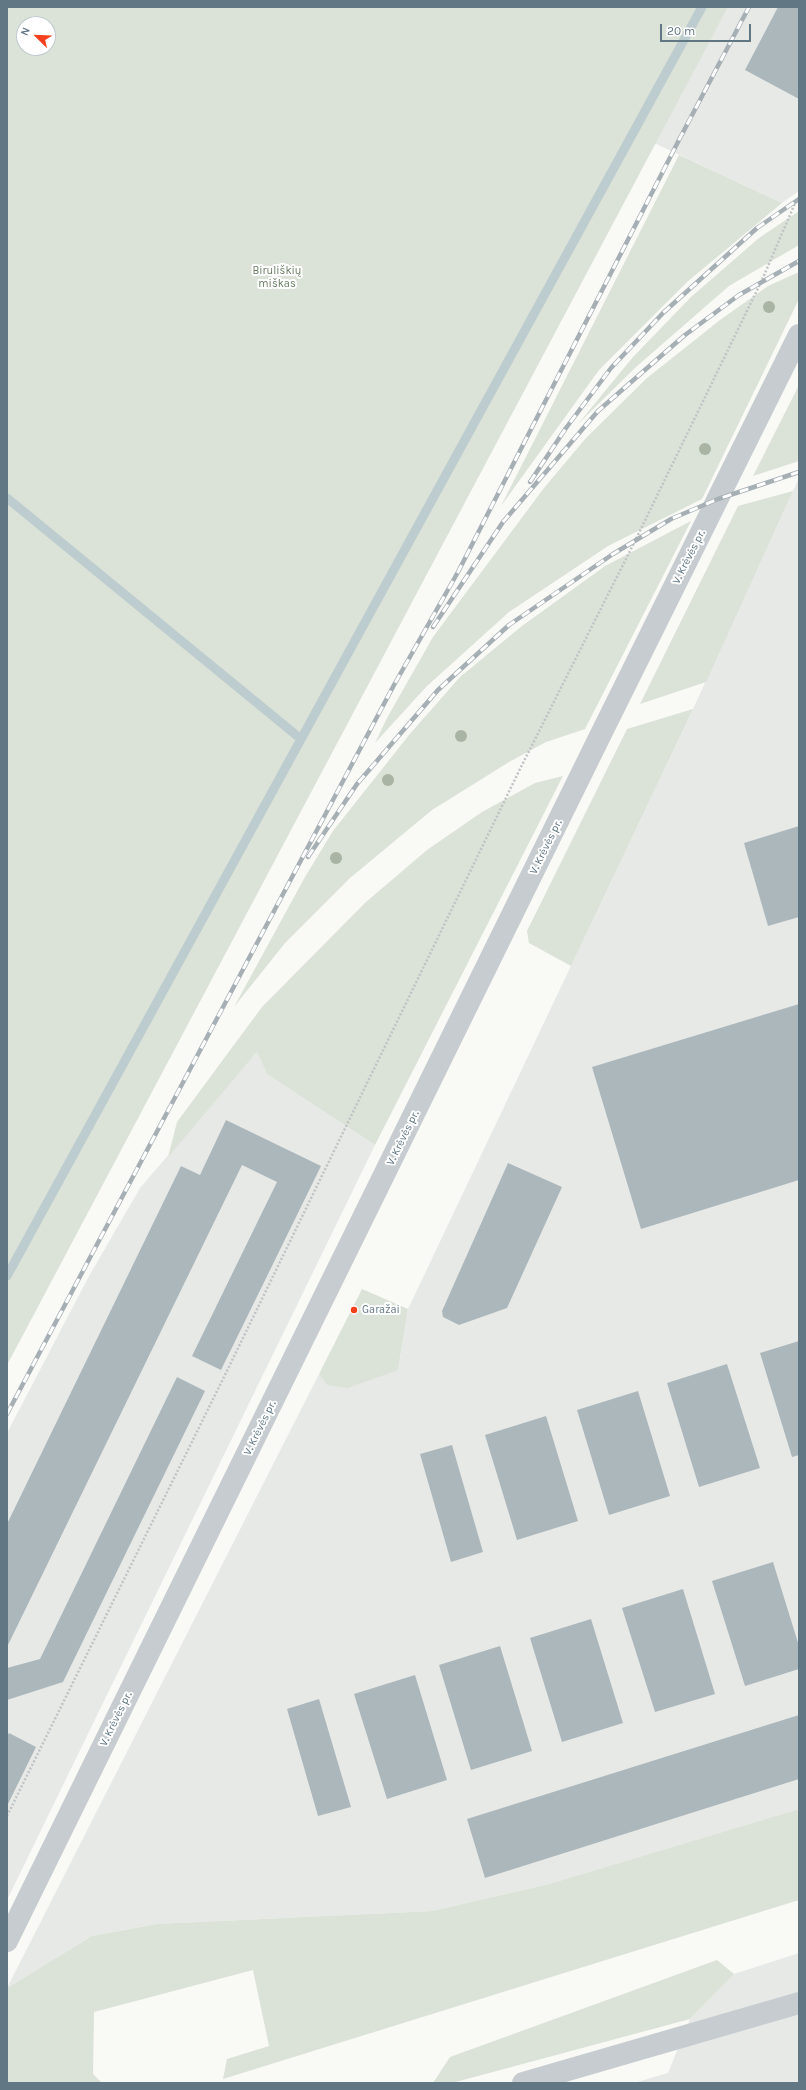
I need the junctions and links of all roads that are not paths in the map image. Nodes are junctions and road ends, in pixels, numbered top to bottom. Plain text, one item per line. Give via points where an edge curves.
1 (799, 335) edge
2 (7, 1941) edge
3 (799, 2003) edge
4 (523, 2083) edge

1 - 2 street, V. Krėvės pr.
3 - 4 street

